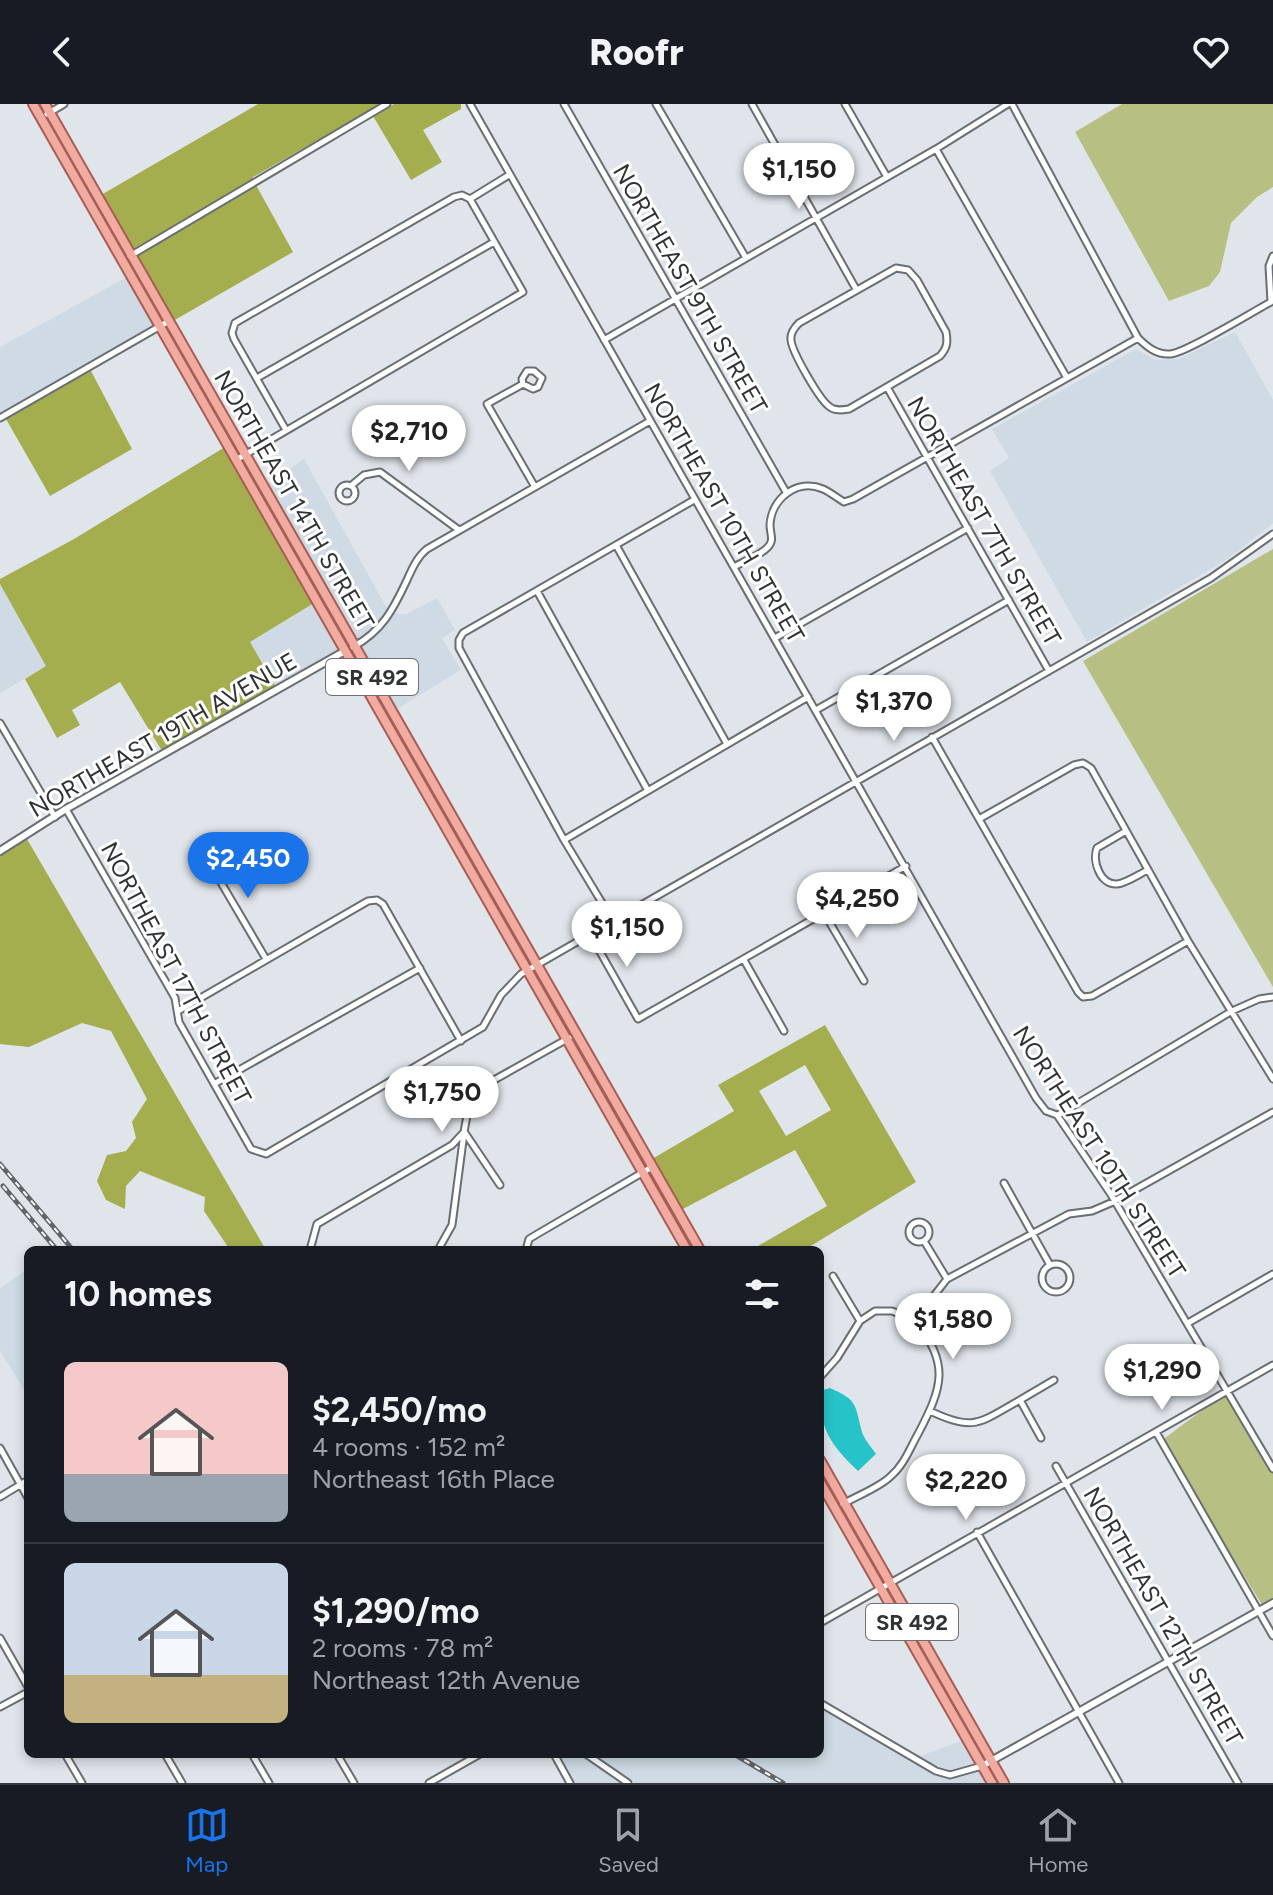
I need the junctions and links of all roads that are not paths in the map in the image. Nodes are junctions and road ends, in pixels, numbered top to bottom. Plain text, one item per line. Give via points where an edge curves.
1 (33, 104) edge
2 (64, 104) edge
3 (387, 104) edge
4 (470, 104) edge
5 (564, 104) edge
6 (656, 104) edge
7 (752, 104) edge
8 (845, 104) edge
9 (1010, 104) edge
10 (48, 108) edge
11 (41, 118) junction
12 (936, 149) junction
13 (509, 175) junction
14 (887, 177) junction
15 (470, 199) junction
16 (817, 217) junction
17 (494, 242) junction
18 (132, 256) junction
19 (1273, 256) edge
20 (746, 258) junction
21 (122, 261) junction
22 (856, 289) junction
23 (675, 299) junction
24 (1272, 306) edge
25 (169, 321) junction
26 (160, 326) junction
27 (1138, 338) junction
28 (604, 340) junction
29 (257, 378) junction
30 (1067, 378) junction
31 (523, 384) dead end
32 (887, 387) junction
33 (0, 418) edge
34 (650, 421) junction
35 (286, 430) junction
36 (245, 455) junction
37 (927, 457) junction
38 (236, 460) junction
39 (352, 485) dead end
40 (535, 487) junction
41 (786, 492) junction
42 (694, 500) junction
43 (968, 528) junction
44 (459, 530) junction
45 (1273, 534) edge
46 (616, 545) junction
47 (734, 567) junction
48 (537, 591) junction
49 (1009, 600) junction
50 (775, 638) junction
51 (355, 646) junction
52 (345, 651) junction
53 (1049, 671) junction
54 (808, 697) junction
55 (816, 710) junction
56 (0, 723) edge
57 (932, 737) junction
58 (727, 744) junction
59 (856, 781) junction
60 (647, 789) junction
61 (66, 809) junction
62 (55, 817) junction
63 (979, 819) junction
64 (1126, 831) junction
65 (564, 840) junction
66 (0, 851) edge
67 (203, 863) dead end
68 (906, 866) junction
69 (1148, 870) junction
70 (824, 913) junction
71 (613, 921) junction
72 (590, 934) junction
73 (1188, 941) junction
74 (266, 959) junction
75 (744, 960) junction
76 (537, 965) junction
77 (420, 968) junction
78 (527, 970) junction
79 (864, 981) dead end
80 (1273, 997) edge
81 (178, 1011) junction
82 (1232, 1011) junction
83 (784, 1031) dead end
84 (576, 1034) junction
85 (567, 1039) junction
86 (461, 1041) junction
87 (1273, 1079) edge
88 (214, 1084) junction
89 (1273, 1112) edge
90 (1057, 1115) junction
91 (464, 1132) junction
92 (652, 1167) junction
93 (643, 1173) junction
94 (1004, 1183) dead end
95 (500, 1185) dead end
96 (1113, 1202) junction
97 (1033, 1233) junction
98 (924, 1241) junction
99 (310, 1246) edge
100 (442, 1246) edge
101 (527, 1246) edge
102 (685, 1246) edge
103 (698, 1246) edge
104 (1050, 1265) junction
105 (1273, 1274) edge
106 (833, 1276) dead end
107 (947, 1279) junction
108 (915, 1320) junction
109 (860, 1321) junction
110 (1188, 1323) junction
111 (1273, 1365) edge
112 (824, 1373) edge
113 (1054, 1380) dead end
114 (1229, 1390) junction
115 (1020, 1400) junction
116 (930, 1411) junction
117 (1156, 1432) junction
118 (1041, 1438) dead end
119 (0, 1448) edge
120 (1056, 1466) dead end
121 (824, 1467) edge
122 (1273, 1469) edge
123 (24, 1482) edge
124 (1066, 1483) junction
125 (21, 1484) junction
126 (824, 1489) edge
127 (24, 1490) edge
128 (0, 1497) edge
129 (844, 1503) junction
130 (835, 1508) junction
131 (977, 1532) junction
132 (889, 1582) junction
133 (880, 1588) junction
134 (1273, 1603) edge
135 (1259, 1611) junction
136 (824, 1621) edge
137 (1273, 1636) edge
138 (0, 1638) edge
139 (1168, 1662) junction
140 (24, 1683) edge
141 (24, 1692) edge
142 (824, 1705) edge
143 (0, 1707) edge
144 (1078, 1713) junction
145 (67, 1758) edge
146 (167, 1758) edge
147 (254, 1758) edge
148 (339, 1758) edge
149 (473, 1758) edge
150 (556, 1758) edge
151 (592, 1758) edge
152 (991, 1761) junction
153 (982, 1766) junction
154 (82, 1783) edge
155 (182, 1783) edge
156 (269, 1783) edge
157 (354, 1783) edge
158 (429, 1783) edge
159 (570, 1783) edge
160 (628, 1783) edge
161 (992, 1783) edge
162 (1004, 1783) edge
163 (1119, 1783) edge
164 (1238, 1783) edge

1 - 11 main road, NORTHEAST 14TH STREET / SR 492
2 - 10 street
3 - 18 street
4 - 13 street, NORTHEAST 10TH STREET
5 - 23 street, NORTHEAST 9TH STREET
6 - 20 street
7 - 16 street
8 - 14 street
9 - 12 street
9 - 27 street
10 - 11 street
10 - 18 main road, NORTHEAST 14TH STREET / SR 492
11 - 21 main road, NORTHEAST 14TH STREET / SR 492
12 - 14 street
12 - 30 street
13 - 15 street
13 - 28 street, NORTHEAST 10TH STREET
14 - 16 street
15 - 17 street
15 - 29 street via 454,197 240,320 233,328 234,339
16 - 20 street
16 - 22 street
17 - 29 street
17 - 35 street via 523,292
18 - 21 street
18 - 25 main road, NORTHEAST 14TH STREET / SR 492
19 - 24 street
20 - 23 street
21 - 26 main road, NORTHEAST 14TH STREET / SR 492
22 - 32 street, NORTHEAST 7TH STREET via 896,268 908,270 946,332 948,342 940,356
22 - 32 street via 799,323 791,339 830,408 849,409
23 - 28 street
23 - 41 street, NORTHEAST 9TH STREET
24 - 27 street via 1176,354 1154,351
25 - 26 street
25 - 36 main road, NORTHEAST 14TH STREET / SR 492
26 - 33 street
26 - 38 main road, NORTHEAST 14TH STREET / SR 492
27 - 30 street
28 - 34 street, NORTHEAST 10TH STREET
29 - 35 street
30 - 37 street
31 - 40 street via 487,404
32 - 37 street, NORTHEAST 7TH STREET
34 - 40 street
34 - 42 street, NORTHEAST 10TH STREET
35 - 36 street
36 - 38 street
36 - 51 main road, NORTHEAST 14TH STREET / SR 492
37 - 41 street via 844,502 806,485
37 - 43 street, NORTHEAST 7TH STREET
38 - 52 main road, NORTHEAST 14TH STREET / SR 492
39 - 44 street via 364,475 380,472
40 - 44 street
41 - 47 street via 775,506 768,548
42 - 46 street
42 - 47 street, NORTHEAST 10TH STREET
43 - 49 street, NORTHEAST 7TH STREET
43 - 50 street
44 - 51 street via 420,555 386,622
45 - 53 street via 1211,578
46 - 48 street
46 - 58 street
47 - 50 street, NORTHEAST 10TH STREET
48 - 60 street
48 - 65 street via 463,633 459,648
49 - 53 street, NORTHEAST 7TH STREET
49 - 55 street
50 - 54 street, NORTHEAST 10TH STREET
51 - 52 street
51 - 76 main road, NORTHEAST 14TH STREET / SR 492
52 - 61 street, NORTHEAST 19TH AVENUE
52 - 78 main road, NORTHEAST 14TH STREET / SR 492
53 - 57 street
54 - 55 street, NORTHEAST 10TH STREET
54 - 58 street
55 - 59 street, NORTHEAST 10TH STREET
56 - 62 street
57 - 59 street
57 - 63 street
58 - 60 street
59 - 68 street, NORTHEAST 10TH STREET
59 - 71 street
60 - 65 street
61 - 62 street, NORTHEAST 19TH AVENUE
61 - 81 street, NORTHEAST 17TH STREET
62 - 66 street, NORTHEAST 19TH AVENUE
63 - 64 street via 1083,763 1091,768
63 - 73 street via 1083,997
64 - 69 street
64 - 69 street via 1097,848 1095,863 1102,877 1120,883
65 - 71 street
67 - 74 street via 216,874
68 - 70 street
68 - 90 street, NORTHEAST 10TH STREET via 1036,1098
69 - 73 street
70 - 75 street
70 - 79 street
71 - 72 street
72 - 75 street via 638,1019
72 - 76 street
73 - 82 street
74 - 77 street via 377,900
74 - 81 street
75 - 83 street
76 - 78 street
76 - 84 main road, NORTHEAST 14TH STREET / SR 492
77 - 86 street
77 - 88 street
78 - 85 main road, NORTHEAST 14TH STREET / SR 492
78 - 86 street via 508,986 483,1027
80 - 82 street
81 - 88 street, NORTHEAST 17TH STREET
82 - 87 street
82 - 90 street
84 - 85 street
84 - 92 main road, NORTHEAST 14TH STREET / SR 492
85 - 91 street via 485,1085 468,1110
85 - 93 main road, NORTHEAST 14TH STREET / SR 492
86 - 88 street, NORTHEAST 17TH STREET via 266,1154 251,1149
89 - 96 street
90 - 96 street, NORTHEAST 10TH STREET
91 - 95 street
91 - 99 street via 452,1145 317,1224
91 - 100 street via 452,1225
92 - 93 street
92 - 103 main road, NORTHEAST 14TH STREET / SR 492
93 - 101 street via 529,1239
93 - 102 main road, NORTHEAST 14TH STREET / SR 492
94 - 97 street
96 - 97 street via 1069,1214
96 - 110 street, NORTHEAST 10TH STREET
97 - 104 street
97 - 107 street
98 - 98 street via 928,1228 915,1223 910,1237
98 - 107 street
104 - 104 street via 1042,1276 1044,1284 1054,1292 1063,1290 1069,1284 1068,1271
105 - 110 street
106 - 109 street
107 - 108 street
108 - 109 street via 875,1311
108 - 116 street via 932,1343 939,1366 939,1389
109 - 112 street
110 - 114 street, NORTHEAST 10TH STREET
111 - 114 street
113 - 115 street
114 - 117 street
114 - 122 street, NORTHEAST 10TH STREET
115 - 116 street via 973,1424 957,1424
115 - 118 street
116 - 129 street via 890,1477
117 - 124 street
117 - 135 street
119 - 125 street
120 - 124 street, NORTHEAST 12TH STREET
121 - 129 main road, SR 492
123 - 125 street
124 - 131 street
124 - 139 street, NORTHEAST 12TH STREET
125 - 127 street
125 - 128 street
126 - 130 main road, SR 492
129 - 130 street
129 - 132 main road, SR 492
130 - 133 main road, SR 492
131 - 132 street
131 - 144 street
132 - 133 street
132 - 152 main road, SR 492
133 - 136 street
133 - 153 main road, SR 492
134 - 135 street
135 - 137 street
135 - 139 street
138 - 140 street
139 - 144 street
139 - 164 street, NORTHEAST 12TH STREET
141 - 143 street
142 - 153 street via 936,1771 950,1775
144 - 152 street
144 - 163 street
145 - 154 street
146 - 155 street
147 - 156 street
148 - 157 street
149 - 158 street
150 - 159 street
151 - 160 street
152 - 153 street
152 - 162 main road, SR 492
153 - 161 main road, SR 492

